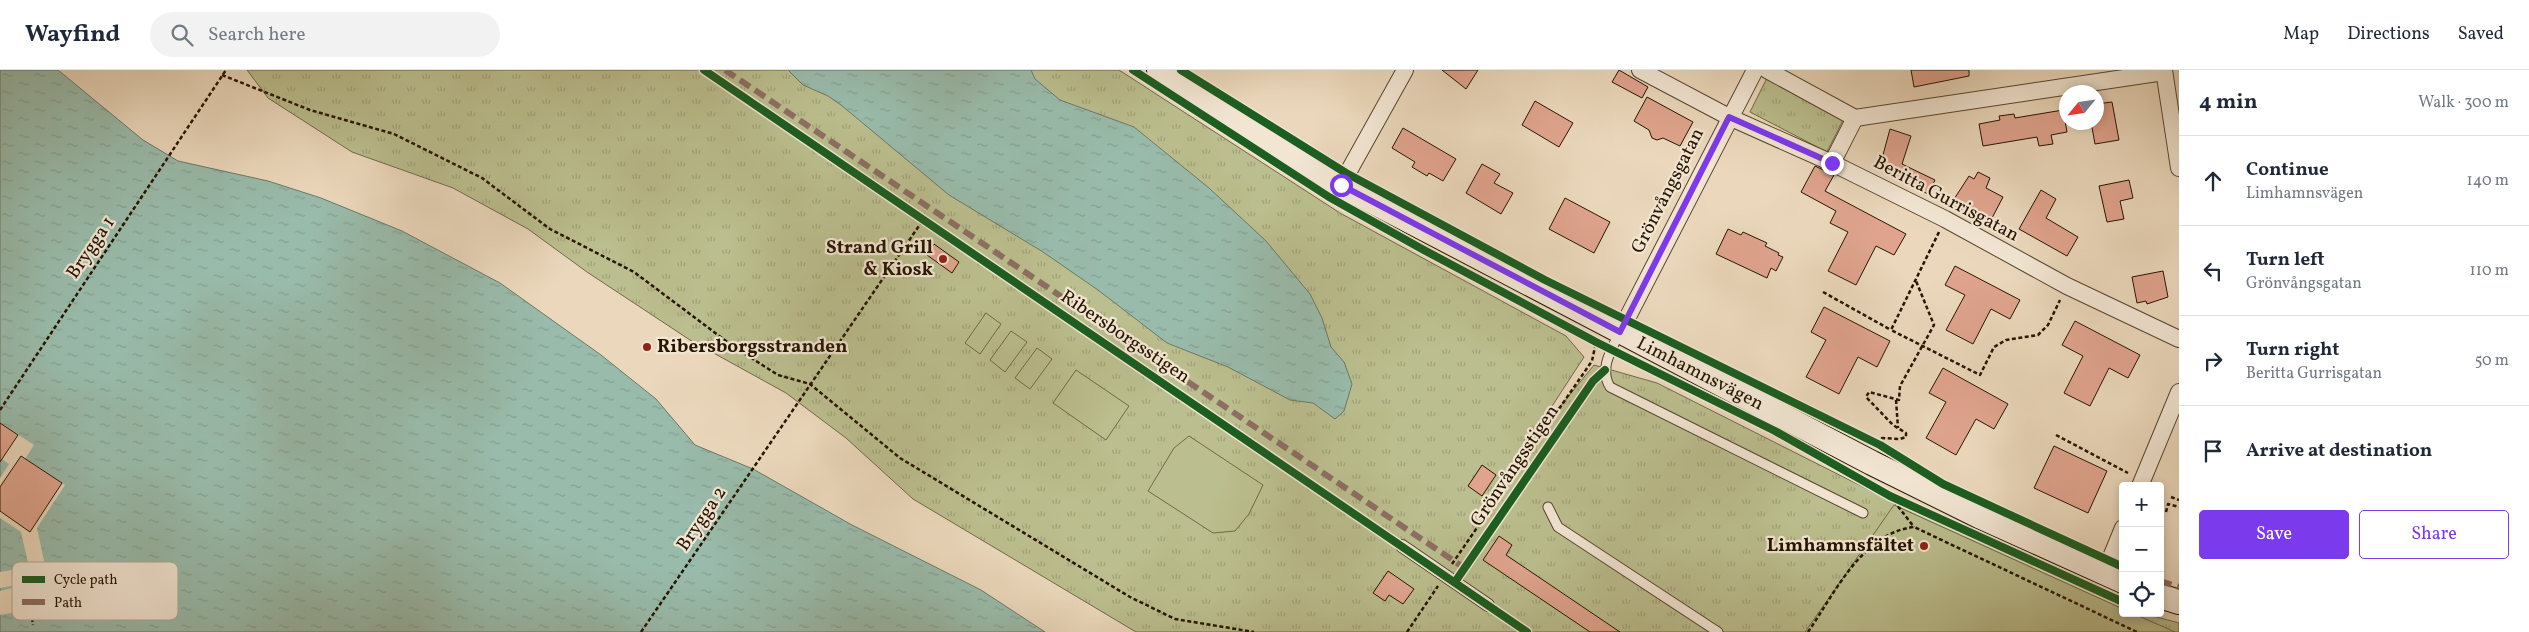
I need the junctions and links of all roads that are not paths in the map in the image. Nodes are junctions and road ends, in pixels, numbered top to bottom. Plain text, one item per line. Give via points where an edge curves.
1 (1160, 70) edge
2 (1405, 70) edge
3 (1640, 70) edge
4 (1755, 70) edge
5 (1767, 70) edge
6 (2164, 71) edge
7 (1729, 117) junction
8 (1855, 118) junction
9 (1832, 163) junction
10 (2179, 168) edge
11 (1341, 185) junction
12 (2179, 339) edge
13 (1616, 341) junction
14 (2179, 392) edge
15 (2141, 482) edge
16 (1548, 507) dead end
17 (1863, 514) dead end
18 (1402, 546) dead end
19 (2119, 548) edge
20 (2113, 578) edge
21 (2164, 597) edge
22 (2179, 602) edge
23 (1488, 605) dead end
24 (1718, 632) edge

1 - 11 main road, Limhamnsvägen
2 - 11 street
3 - 7 street, Beritta Gurrisgatan
4 - 7 street, Grönvångsgatan
5 - 8 street
6 - 8 street
6 - 10 street
7 - 9 street, Beritta Gurrisgatan
7 - 13 street, Grönvångsgatan
8 - 9 street
9 - 12 street, Beritta Gurrisgatan via 2067,286
11 - 13 main road, Limhamnsvägen
13 - 17 lane via 1605,370 1610,387
13 - 20 main road, Limhamnsvägen
14 - 15 street
16 - 24 lane via 1558,527
18 - 23 street
19 - 20 street
21 - 22 main road

